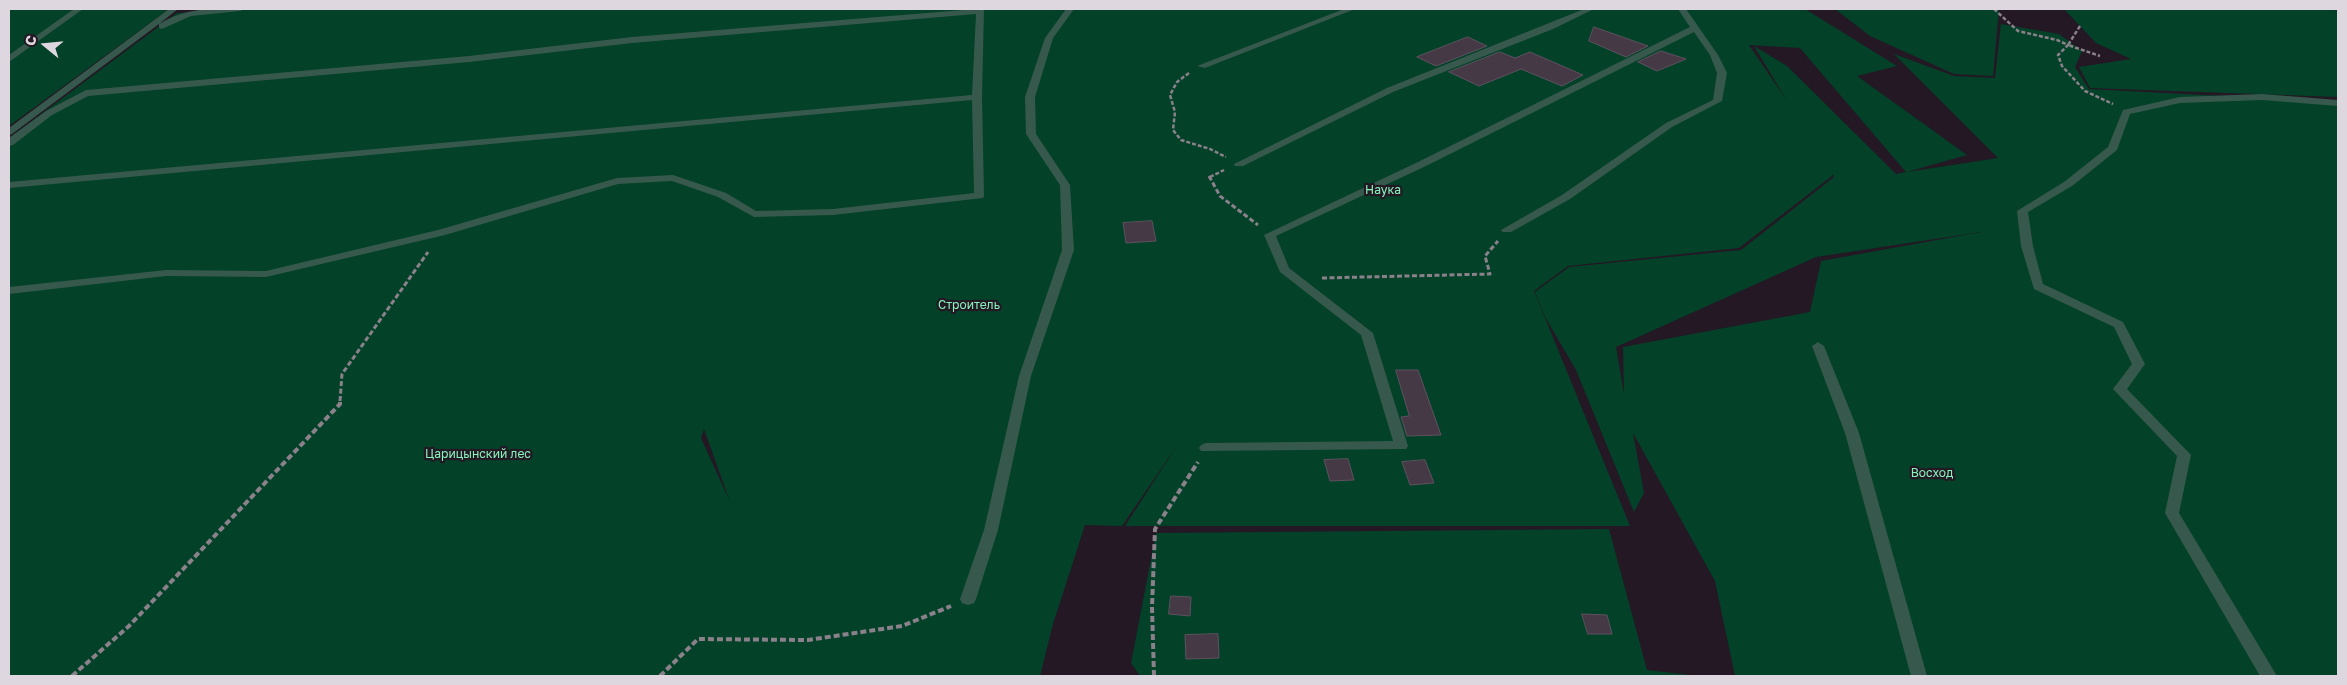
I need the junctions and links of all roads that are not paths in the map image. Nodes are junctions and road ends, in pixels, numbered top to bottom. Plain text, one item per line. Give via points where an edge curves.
1 (79, 9) edge
2 (175, 9) edge
3 (240, 9) edge
4 (1070, 9) edge
5 (1351, 9) edge
6 (1590, 9) edge
7 (1682, 9) edge
8 (980, 10) edge
9 (1695, 28) junction
10 (9, 59) edge
11 (1202, 66) road end
12 (86, 93) junction
13 (977, 97) junction
14 (2338, 103) edge
15 (9, 132) edge
16 (9, 143) edge
17 (1239, 164) road end
18 (9, 185) edge
19 (1507, 230) road end
20 (9, 291) edge
21 (1818, 346) dead end
22 (1206, 448) road end
23 (968, 599) road end
24 (1919, 676) edge
25 (2269, 676) edge

1 - 10 lane
2 - 15 lane
3 - 12 lane via 198,12 171,20 95,76
4 - 23 lane via 1049,38 1030,97 1031,134 1065,185 1068,250 1025,376 991,530
5 - 11 lane
6 - 17 lane via 1390,90
7 - 9 lane
8 - 12 lane
8 - 13 lane
9 - 19 lane via 1722,73 1717,101 1669,125 1566,197
9 - 22 lane via 1422,164 1270,235 1284,270 1367,332 1401,446
12 - 16 lane via 50,113
13 - 18 lane
13 - 20 lane via 979,196 832,212 754,214 722,195 673,178 617,181 441,233 266,274 166,273
14 - 25 lane via 2262,97 2180,100 2126,112 2113,148 2068,184 2022,211 2038,286 2119,326 2139,364 2120,389 2184,455 2172,514
21 - 24 lane via 1852,433

